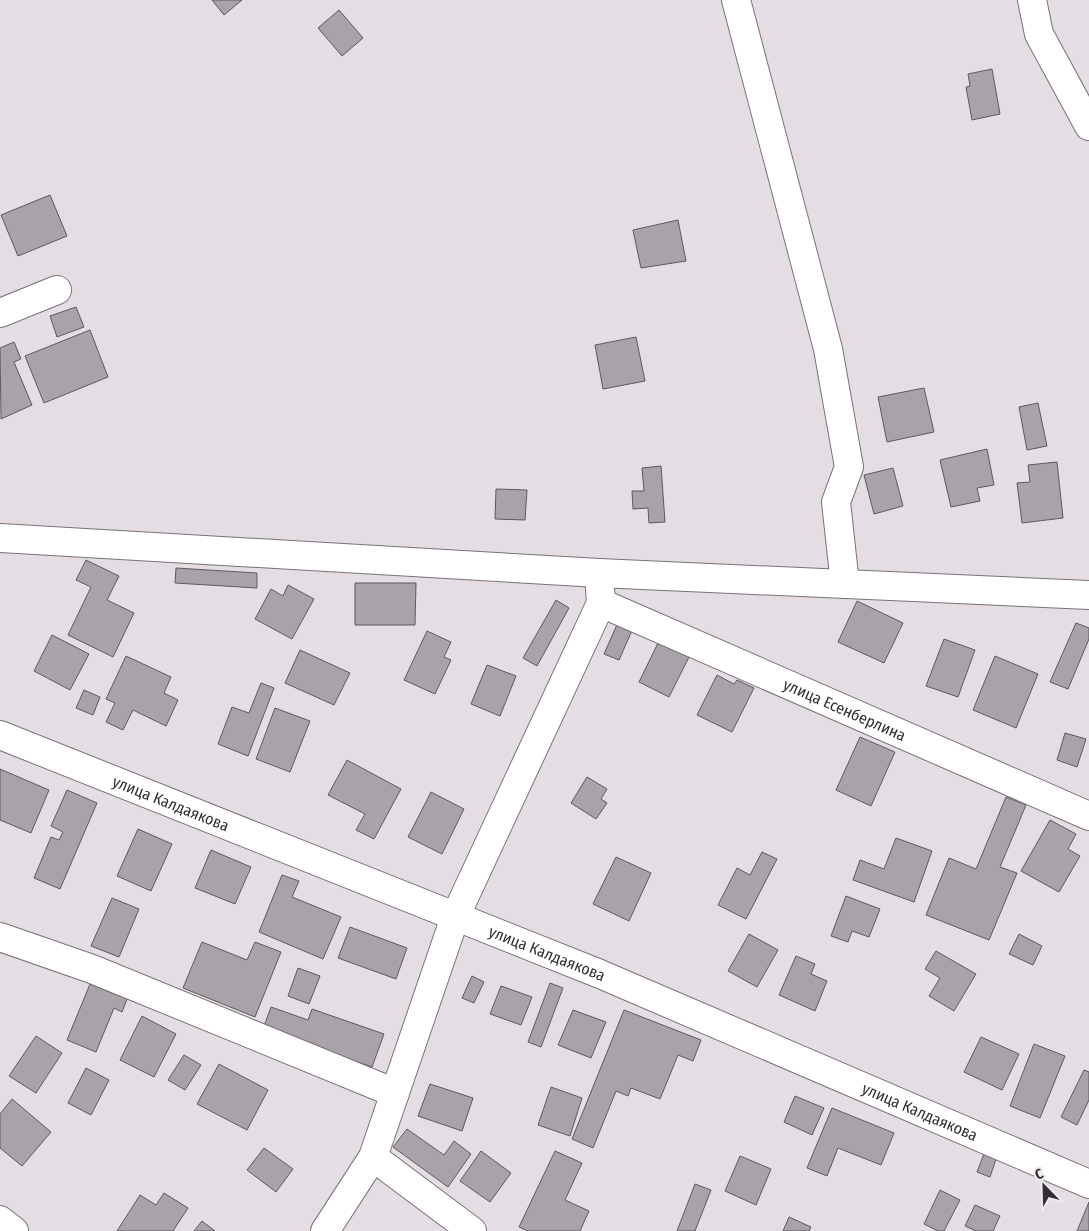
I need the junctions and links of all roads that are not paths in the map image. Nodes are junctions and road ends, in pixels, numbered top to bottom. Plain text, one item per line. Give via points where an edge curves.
1 (736, 0) edge
2 (1032, 0) edge
3 (1089, 126) edge
4 (57, 290) dead end
5 (0, 313) edge
6 (0, 538) edge
7 (599, 573) junction
8 (845, 584) junction
9 (1089, 595) edge
10 (600, 603) junction
11 (0, 735) edge
12 (1089, 816) edge
13 (455, 917) junction
14 (0, 937) edge
15 (395, 1093) junction
16 (373, 1157) junction
17 (1089, 1184) edge
18 (0, 1220) edge
19 (14, 1231) edge
20 (325, 1231) edge
21 (472, 1231) edge

1 - 8 street via 828,349 849,467 836,502
2 - 3 street via 1039,34
4 - 5 street
6 - 7 street
7 - 8 street
7 - 10 street
8 - 9 street
10 - 12 street, улица Есенберлина
10 - 13 street
11 - 13 street, улица Калдаякова
13 - 15 street
13 - 17 street, улица Калдаякова via 600,974
14 - 15 street via 92,969
15 - 16 street
16 - 20 street
16 - 21 street
18 - 19 street

